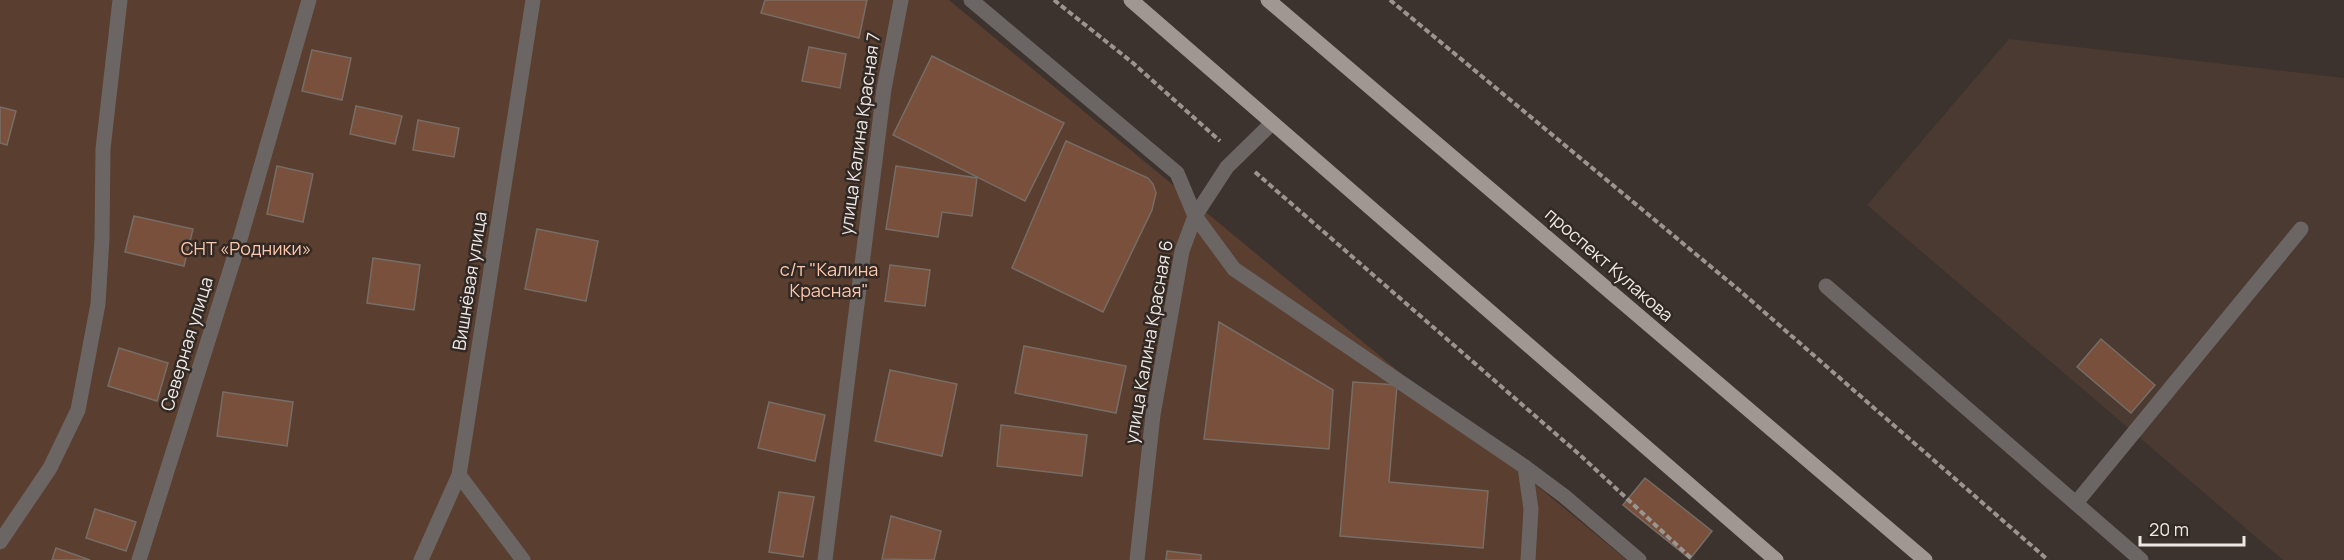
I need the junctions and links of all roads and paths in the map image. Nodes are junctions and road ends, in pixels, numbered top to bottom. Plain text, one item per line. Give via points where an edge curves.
1 (120, 0) edge
2 (309, 0) edge
3 (533, 0) edge
4 (901, 0) edge
5 (971, 0) edge
6 (1054, 0) edge
7 (1131, 0) edge
8 (1268, 0) edge
9 (1390, 0) edge
10 (1272, 123) junction
11 (1238, 156) junction
12 (1195, 216) junction
13 (2301, 229) dead end
14 (1826, 286) dead end
15 (1525, 467) junction
16 (459, 475) junction
17 (2076, 503) junction
18 (0, 542) edge
19 (139, 560) edge
20 (421, 560) edge
21 (523, 560) edge
22 (825, 560) edge
23 (1137, 560) edge
24 (1528, 560) edge
25 (1639, 560) edge
26 (1693, 560) edge
27 (1776, 560) edge
28 (1925, 560) edge
29 (2048, 560) edge
30 (2141, 560) edge

1 - 18 street via 103,149 98,304 78,410 50,468
2 - 19 street, Северная улица via 241,236
3 - 16 street, Вишнёвая улица
4 - 22 street, улица Калина Красная 7 via 884,89
5 - 12 street via 1177,173
6 - 11 path via 1133,63
7 - 10 main road
8 - 28 main road, проспект Кулакова
9 - 29 path via 1739,290
10 - 11 street, улица Калина Красная 6
10 - 27 main road
11 - 12 street, улица Калина Красная 6
11 - 26 path via 1580,455
12 - 15 street via 1234,269
12 - 23 street, улица Калина Красная 6 via 1182,251 1153,415
13 - 17 street
14 - 17 street
15 - 24 street via 1531,509
15 - 25 street
16 - 20 street, Вишнёвая улица
16 - 21 street
17 - 30 street

